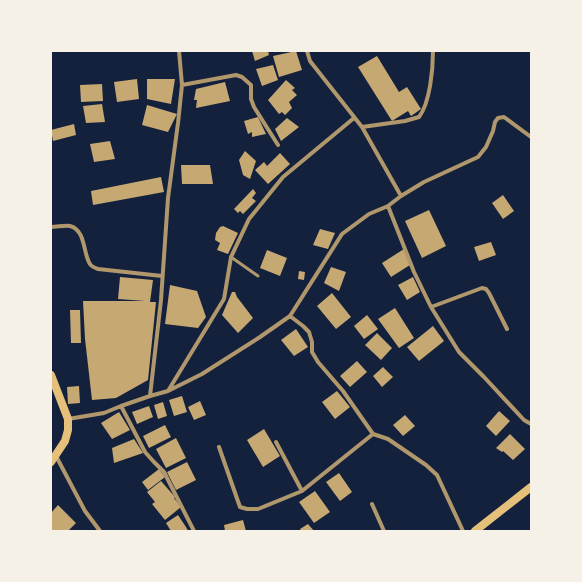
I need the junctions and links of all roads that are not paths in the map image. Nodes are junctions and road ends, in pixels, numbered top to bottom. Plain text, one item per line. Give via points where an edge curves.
1 (179, 51) edge
2 (307, 51) edge
3 (433, 51) edge
4 (182, 85) junction
5 (354, 118) junction
6 (362, 127) junction
7 (531, 137) edge
8 (278, 145) dead end
9 (401, 196) junction
10 (388, 206) junction
11 (51, 227) edge
12 (230, 257) junction
13 (162, 276) junction
14 (258, 276) dead end
15 (431, 308) junction
16 (290, 316) junction
17 (507, 328) dead end
18 (51, 375) edge
19 (168, 392) junction
20 (150, 396) junction
21 (121, 406) junction
22 (68, 419) junction
23 (531, 424) edge
24 (372, 434) junction
25 (276, 442) dead end
26 (219, 447) dead end
27 (53, 458) edge
28 (531, 487) edge
29 (302, 491) junction
30 (372, 504) dead end
31 (100, 531) edge
32 (194, 531) edge
33 (384, 531) edge
34 (463, 531) edge
35 (475, 531) edge

1 - 4 street
2 - 5 street via 310,61
3 - 6 street via 433,69 427,100 419,117
4 - 8 street via 236,75 242,77 251,85 254,107
4 - 13 street via 168,198
5 - 6 street
5 - 12 street via 283,177 250,218
6 - 9 street
7 - 9 street via 504,117 498,118 486,147 478,157 424,182
9 - 10 street
10 - 15 street
10 - 16 street via 369,214 342,234
11 - 13 street via 70,226 77,230 81,235 89,263 93,267
12 - 14 lane
12 - 19 street via 224,299
13 - 20 street
15 - 17 street via 482,288 486,289
15 - 23 street via 459,352 524,420
16 - 19 street via 202,374
16 - 24 street via 309,332 312,352 318,362 343,391
18 - 22 main road
19 - 20 street
20 - 21 street
21 - 22 street via 104,413
21 - 32 street via 146,452 164,472
22 - 27 main road via 65,441
24 - 29 street
24 - 34 street via 388,439 437,475
25 - 29 street
26 - 29 street via 240,506 258,509
27 - 31 street
28 - 35 main road
30 - 33 street

